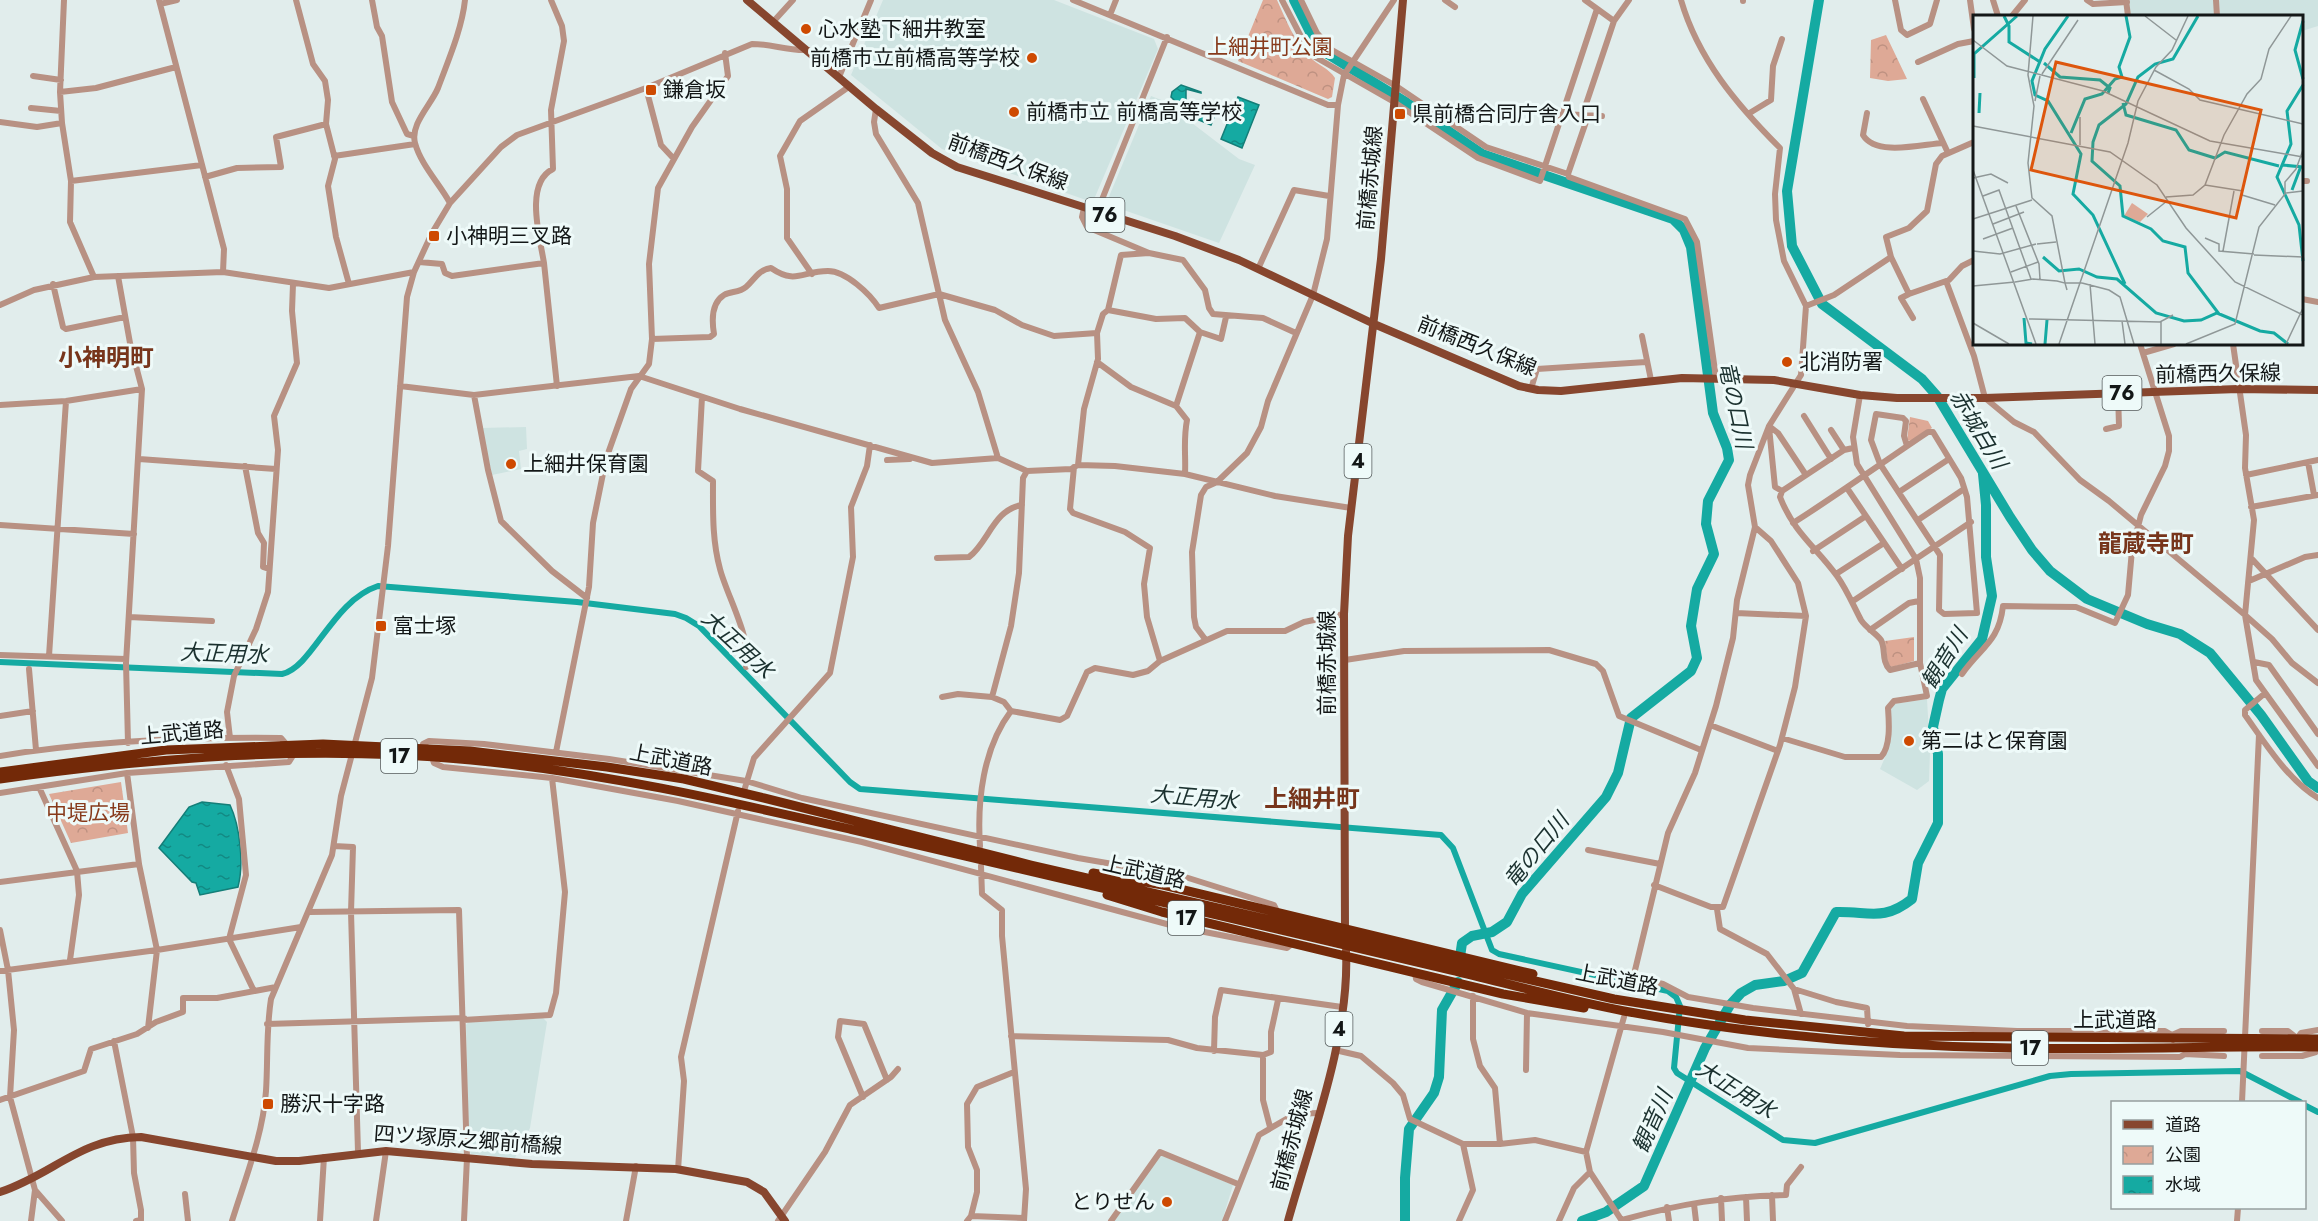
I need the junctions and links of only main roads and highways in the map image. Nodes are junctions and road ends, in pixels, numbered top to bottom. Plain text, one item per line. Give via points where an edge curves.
1 (747, 0) edge
2 (1403, 0) edge
3 (1374, 324) junction
4 (2318, 390) edge
5 (354, 749) junction
6 (0, 772) edge
7 (0, 779) edge
8 (1030, 868) junction
9 (1345, 929) junction
10 (1346, 957) junction
11 (1474, 967) junction
12 (1621, 1013) junction
13 (2318, 1039) edge
14 (2172, 1040) junction
15 (2244, 1042) junction
16 (2296, 1042) junction
17 (2316, 1050) edge
18 (0, 1192) edge
19 (781, 1219) edge
20 (1288, 1221) edge

1 - 3 main road, 前橋西久保線 / 76 via 876,109 932,153 957,166 1175,236 1258,269
2 - 3 main road, 前橋赤城線 / 4
3 - 4 main road, 前橋西久保線 / 76 via 1531,389 1561,391 1651,380 1715,378 1774,380 1860,395 1918,398
3 - 9 main road, 前橋赤城線 / 4 via 1351,508 1344,614
5 - 6 highway, 上武道路 / 17 via 286,745 166,750
5 - 7 highway, 上武道路 / 17 via 181,758
5 - 8 highway, 上武道路 / 17 via 605,776
5 - 8 highway, 上武道路 / 17 via 423,748 530,757 684,779
8 - 9 highway, 17 via 1163,885
8 - 10 highway, 17 via 1162,912
8 - 11 highway, 上武道路 / 17 via 1455,967
9 - 10 main road, 前橋赤城線 / 4
9 - 11 highway, 17 via 1449,954
10 - 12 highway, 17 via 1541,1002
10 - 20 main road, 前橋赤城線 / 4 via 1335,1050
11 - 12 highway, 上武道路 / 17
11 - 14 highway, 上武道路 / 17 via 1615,999 1745,1020 1904,1036
12 - 14 highway, 上武道路 / 17 via 1743,1031 1942,1047
13 - 16 highway, 上武道路 / 17
14 - 15 highway, 上武道路 / 17
14 - 15 highway, 上武道路 / 17 via 2186,1051
15 - 16 highway, 上武道路 / 17
16 - 17 highway, 上武道路 / 17
18 - 19 main road, 四ツ塚原之郷前橋線 via 31,1180 90,1145 133,1137 288,1161 386,1151 532,1164 678,1170 747,1182 764,1192

